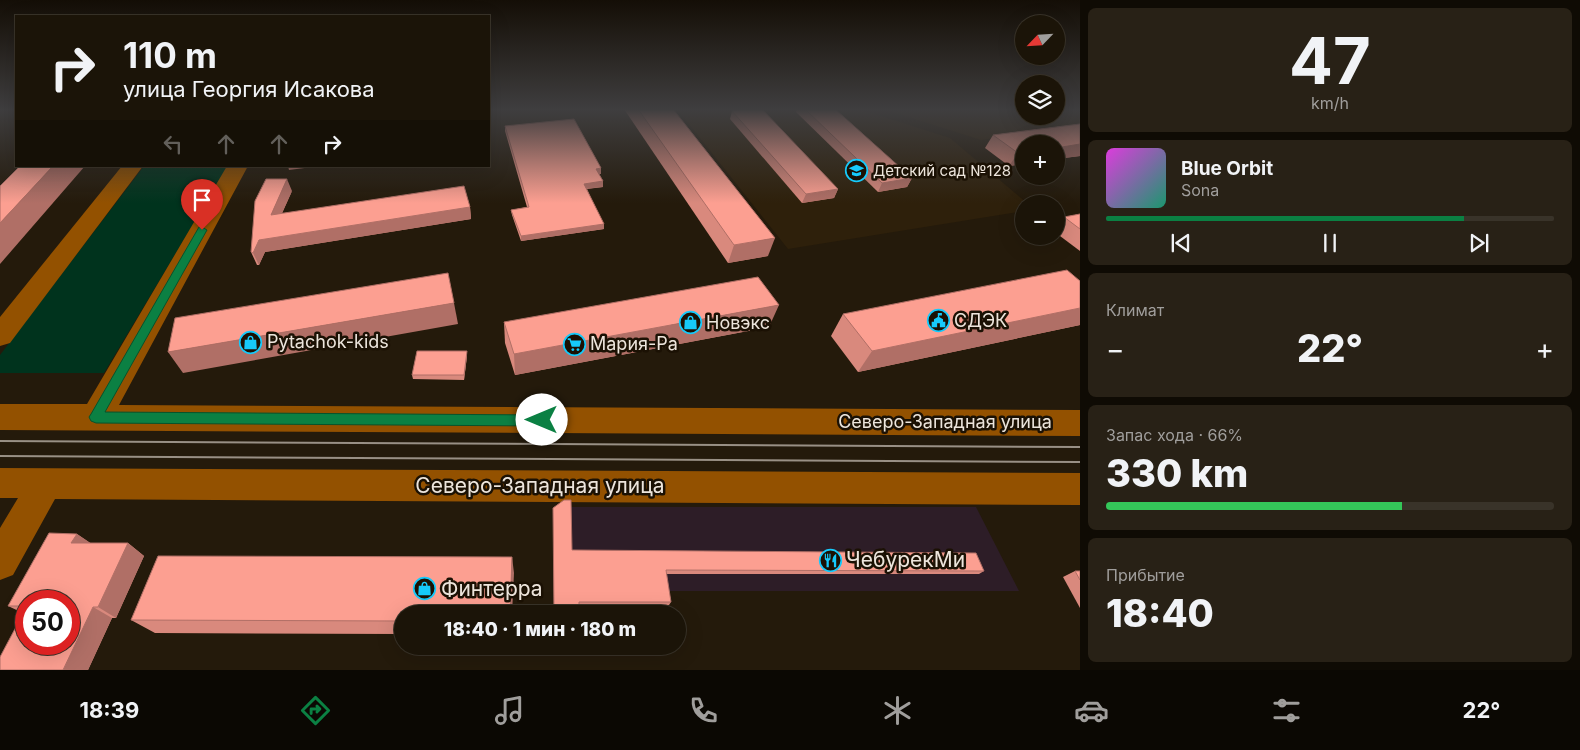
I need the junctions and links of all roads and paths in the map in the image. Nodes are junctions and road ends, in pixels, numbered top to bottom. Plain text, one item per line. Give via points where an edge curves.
1 (131, 167) edge
2 (237, 167) edge
3 (0, 336) edge
4 (0, 417) edge
5 (96, 417) junction
6 (1080, 423) edge
7 (0, 483) edge
8 (46, 483) junction
9 (1080, 489) edge
10 (0, 562) edge

1 - 3 main road
2 - 5 main road
4 - 5 main road, Северо-Западная улица
5 - 6 main road, Северо-Западная улица
7 - 8 main road, Северо-Западная улица
8 - 9 main road, Северо-Западная улица
8 - 10 main road

